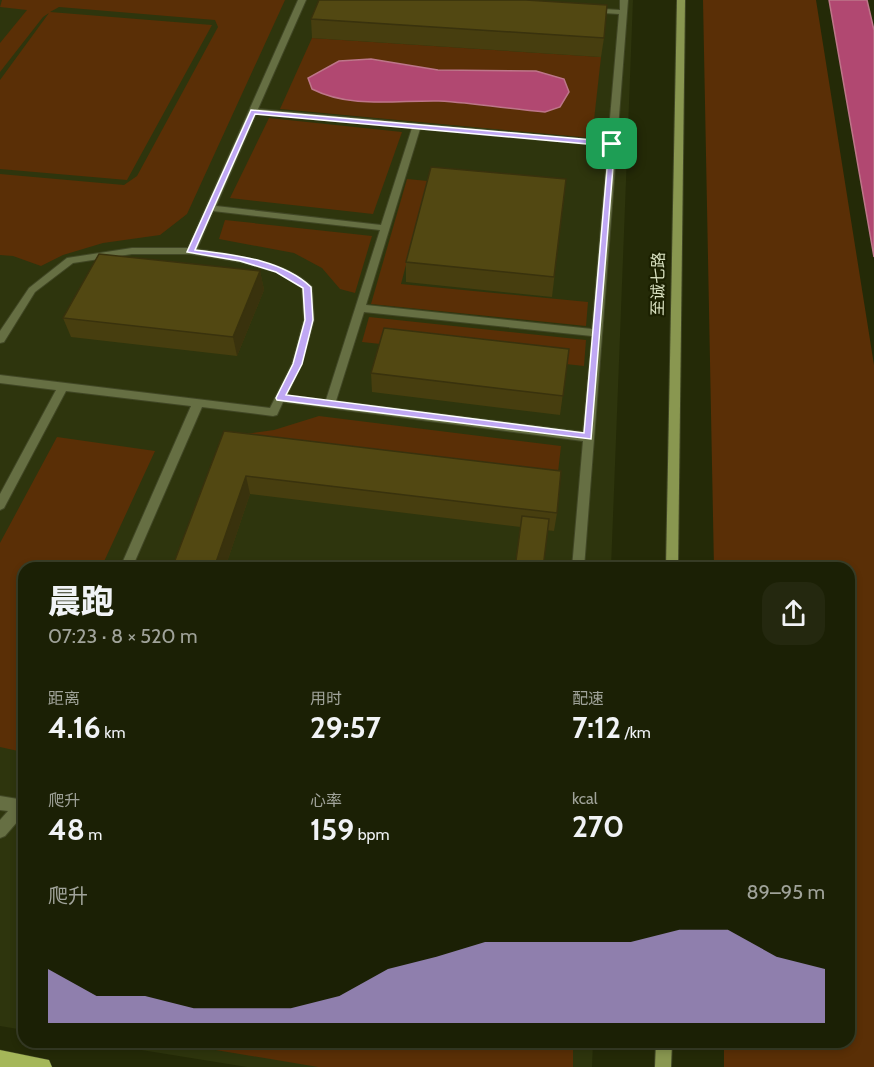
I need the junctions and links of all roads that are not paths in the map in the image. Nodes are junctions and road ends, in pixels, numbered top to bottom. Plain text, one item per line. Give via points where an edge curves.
1 (302, 0) edge
2 (624, 0) edge
3 (681, 0) edge
4 (578, 9) edge
5 (623, 12) junction
6 (253, 111) junction
7 (417, 126) junction
8 (612, 144) junction
9 (210, 208) junction
10 (385, 228) junction
11 (191, 252) junction
12 (360, 308) junction
13 (597, 333) junction
14 (0, 339) edge
15 (0, 379) edge
16 (63, 386) junction
17 (280, 398) junction
18 (198, 403) junction
19 (330, 404) junction
20 (588, 437) junction
21 (0, 505) edge
22 (129, 562) edge
23 (578, 562) edge
24 (672, 562) edge
25 (0, 803) edge
26 (18, 805) edge
27 (18, 811) edge
28 (0, 831) edge
29 (664, 1048) edge
30 (0, 1060) edge
31 (42, 1067) edge
32 (663, 1067) edge

1 - 6 lane
2 - 5 lane
3 - 24 main road, 至诚七路
4 - 5 lane
5 - 8 lane
6 - 7 lane
6 - 9 lane
7 - 8 lane
7 - 10 lane
8 - 13 lane
9 - 10 lane
9 - 11 lane
10 - 12 lane
11 - 14 lane via 132,252 70,260 32,290
11 - 17 lane via 279,270 307,287 309,320 297,364
12 - 13 lane
12 - 19 lane
13 - 20 lane
15 - 16 lane
16 - 18 lane
16 - 21 lane
17 - 18 lane via 273,412
17 - 19 lane
18 - 22 lane
19 - 20 lane
20 - 23 lane
25 - 26 lane
27 - 28 lane
29 - 32 main road
30 - 31 main road

